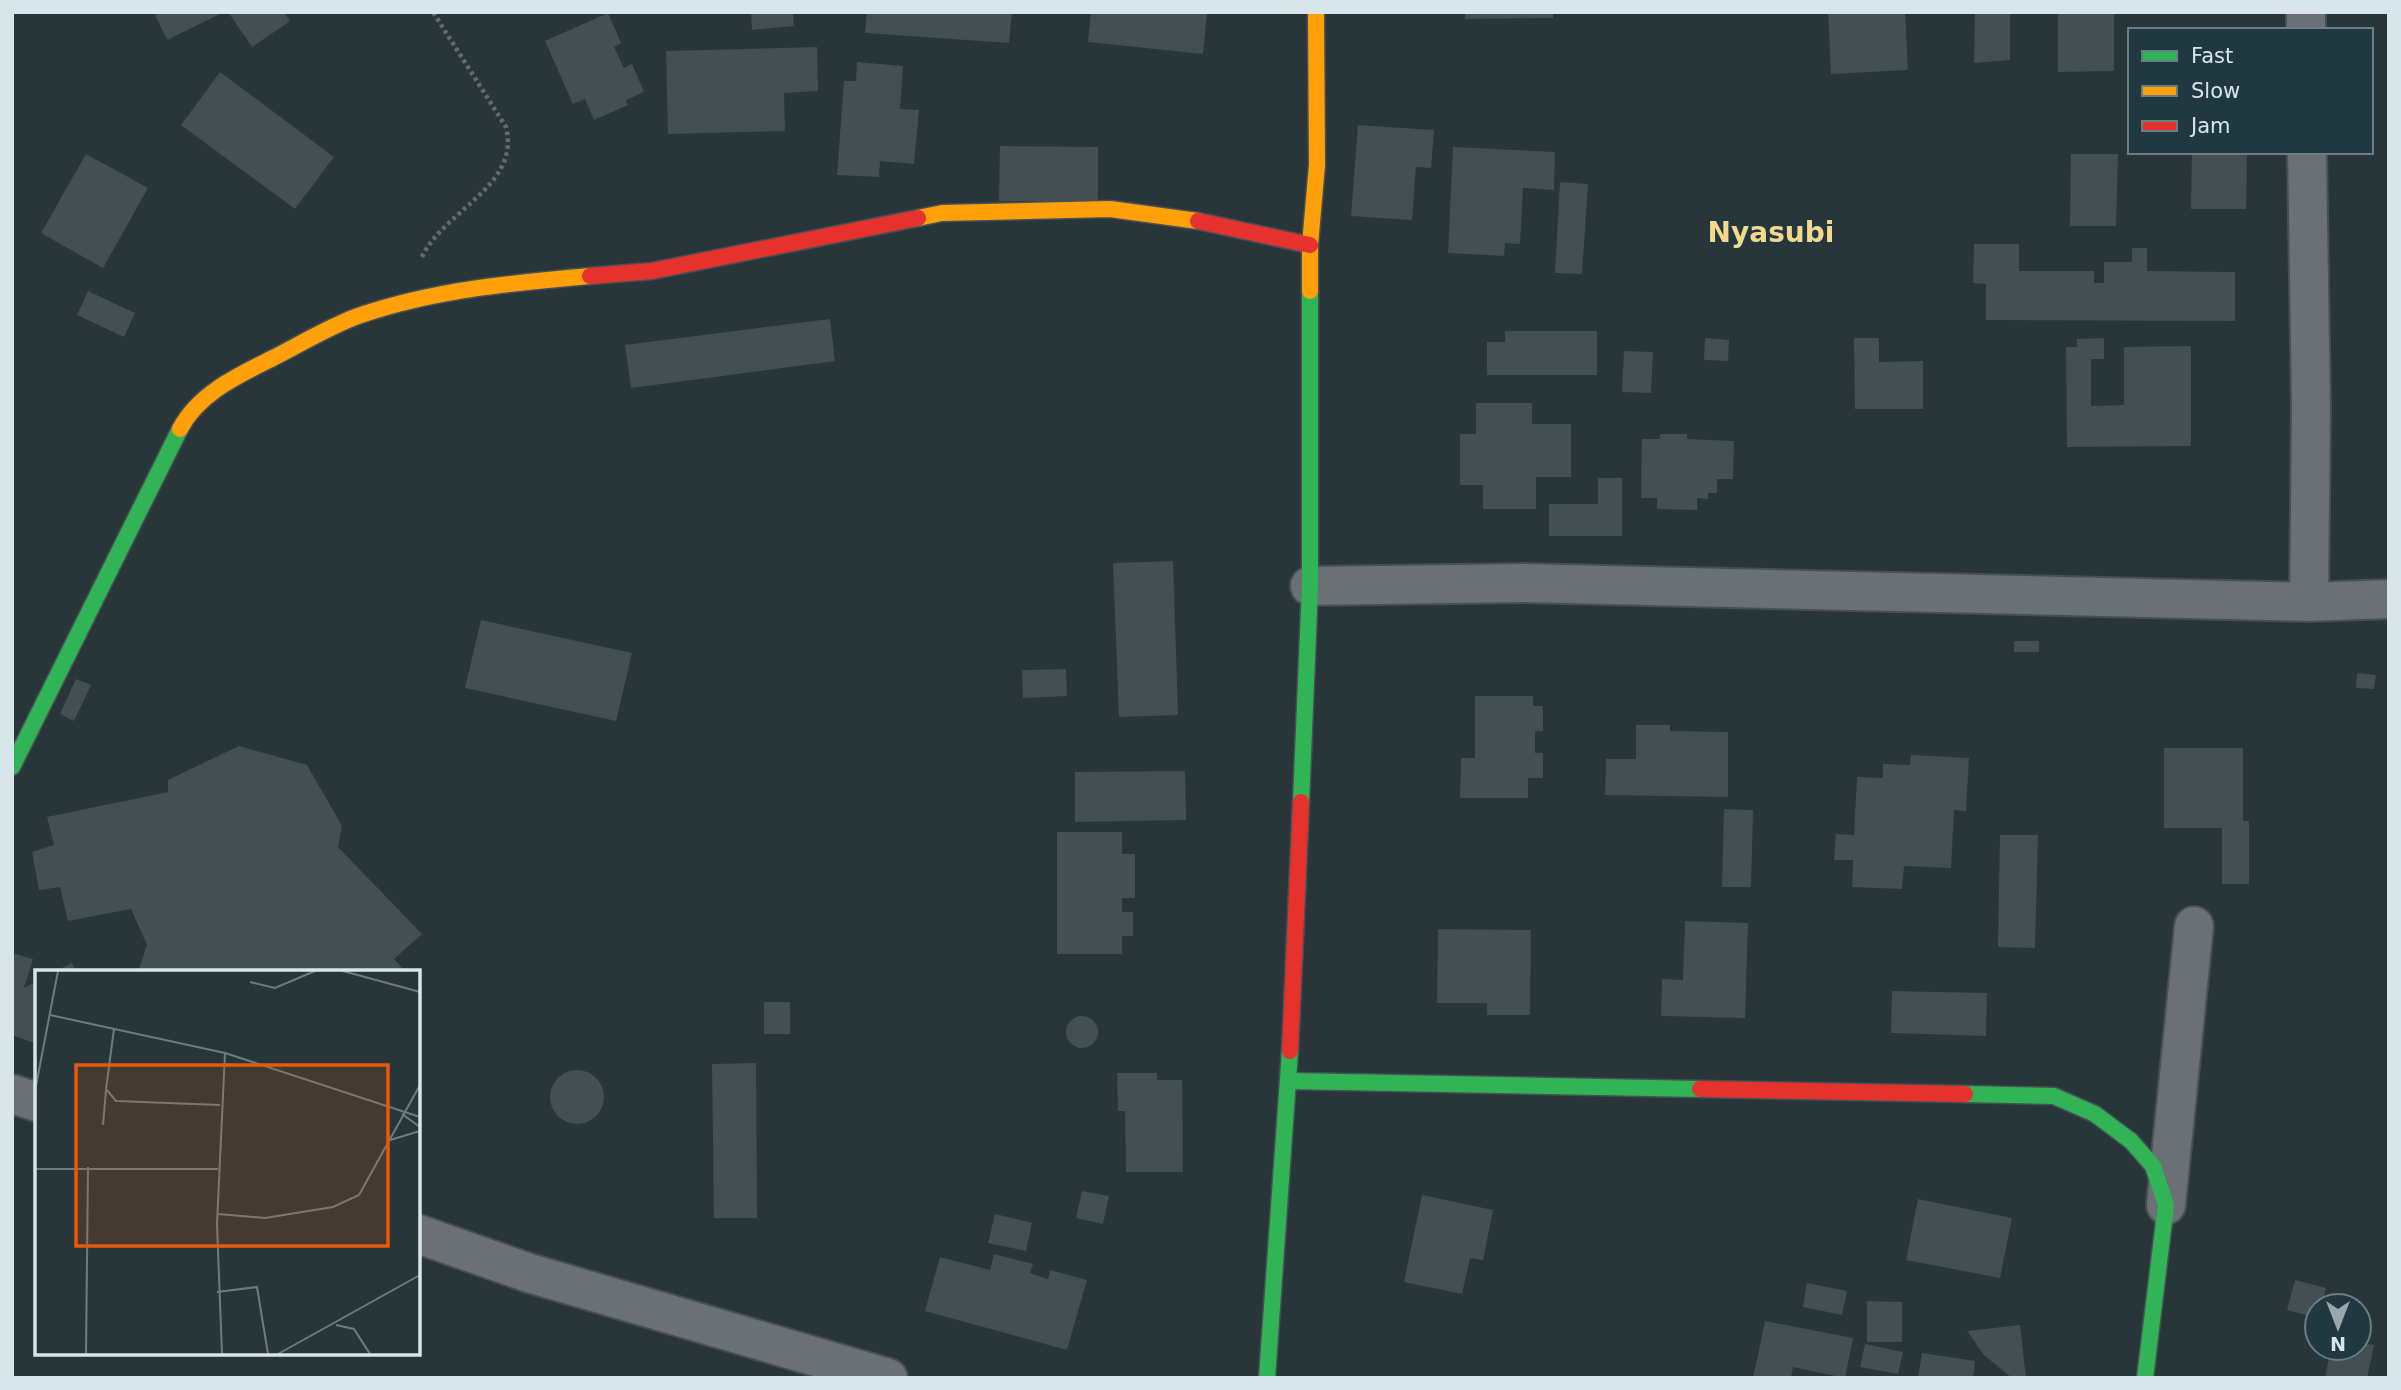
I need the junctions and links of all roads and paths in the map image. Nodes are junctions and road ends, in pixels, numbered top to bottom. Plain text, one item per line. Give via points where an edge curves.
1 (433, 12) edge
2 (1316, 12) edge
3 (2307, 154) edge
4 (1310, 245) junction
5 (400, 302) junction
6 (1310, 586) junction
7 (2389, 599) edge
8 (2309, 602) junction
9 (12, 767) edge
10 (2194, 926) dead end
11 (1289, 1081) junction
12 (12, 1094) edge
13 (35, 1101) edge
14 (2166, 1205) junction
15 (420, 1235) edge
16 (888, 1378) edge
17 (1267, 1378) edge
18 (2145, 1378) edge

1 - 5 path via 506,127 510,144 502,172 427,245
2 - 4 street via 1317,165
3 - 8 street
4 - 5 street via 1220,224 1110,209 942,213 652,271 502,284
4 - 6 street
5 - 9 street via 355,317 258,365 220,386 189,411
6 - 8 street via 1524,583
6 - 11 street
7 - 8 street
10 - 14 street
11 - 14 street via 2054,1096 2095,1114 2131,1141 2153,1167
11 - 17 street
12 - 13 street
14 - 18 street
15 - 16 street via 529,1273

